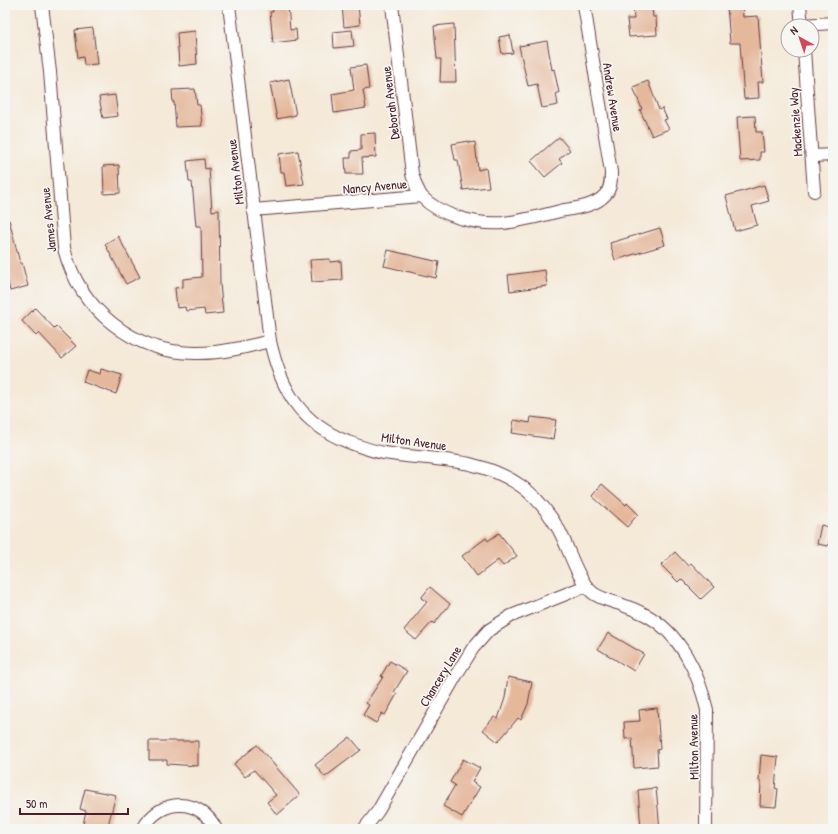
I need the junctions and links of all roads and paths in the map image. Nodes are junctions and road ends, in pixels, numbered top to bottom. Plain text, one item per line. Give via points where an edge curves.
1 (42, 5) edge
2 (229, 5) edge
3 (392, 5) edge
4 (584, 5) edge
5 (800, 5) edge
6 (801, 18) edge
7 (833, 23) edge
8 (820, 24) edge
9 (805, 58) edge
10 (833, 155) edge
11 (812, 156) junction
12 (814, 191) dead end
13 (607, 194) joint
14 (421, 196) junction
15 (253, 210) junction
16 (270, 341) junction
17 (586, 586) junction
18 (143, 829) edge
19 (216, 829) edge
20 (364, 829) edge
21 (706, 829) edge

1 - 16 street, James Avenue via 64,248 79,288 92,306 115,327 158,347 203,353
2 - 15 street, Milton Avenue
3 - 14 street, Deborah Avenue via 412,174
4 - 13 street, Andrew Avenue via 611,172
5 - 6 street
7 - 8 street
9 - 11 street, Mackenzie Way
10 - 11 street
11 - 12 street, Mackenzie Way
13 - 14 street, Nancy Avenue via 594,203 581,207 502,223 482,222 452,215 434,207
14 - 15 street, Nancy Avenue
15 - 16 street, Milton Avenue
16 - 17 street, Milton Avenue via 283,383 296,406 310,421 327,432 383,453 443,459 485,468 522,487 536,498 547,512
17 - 20 street, Chancery Lane via 511,616 489,630 473,648 378,811
17 - 21 street, Milton Avenue via 594,594 646,615 660,625 693,666 707,710
18 - 19 street via 154,814 172,805 185,805 203,812

